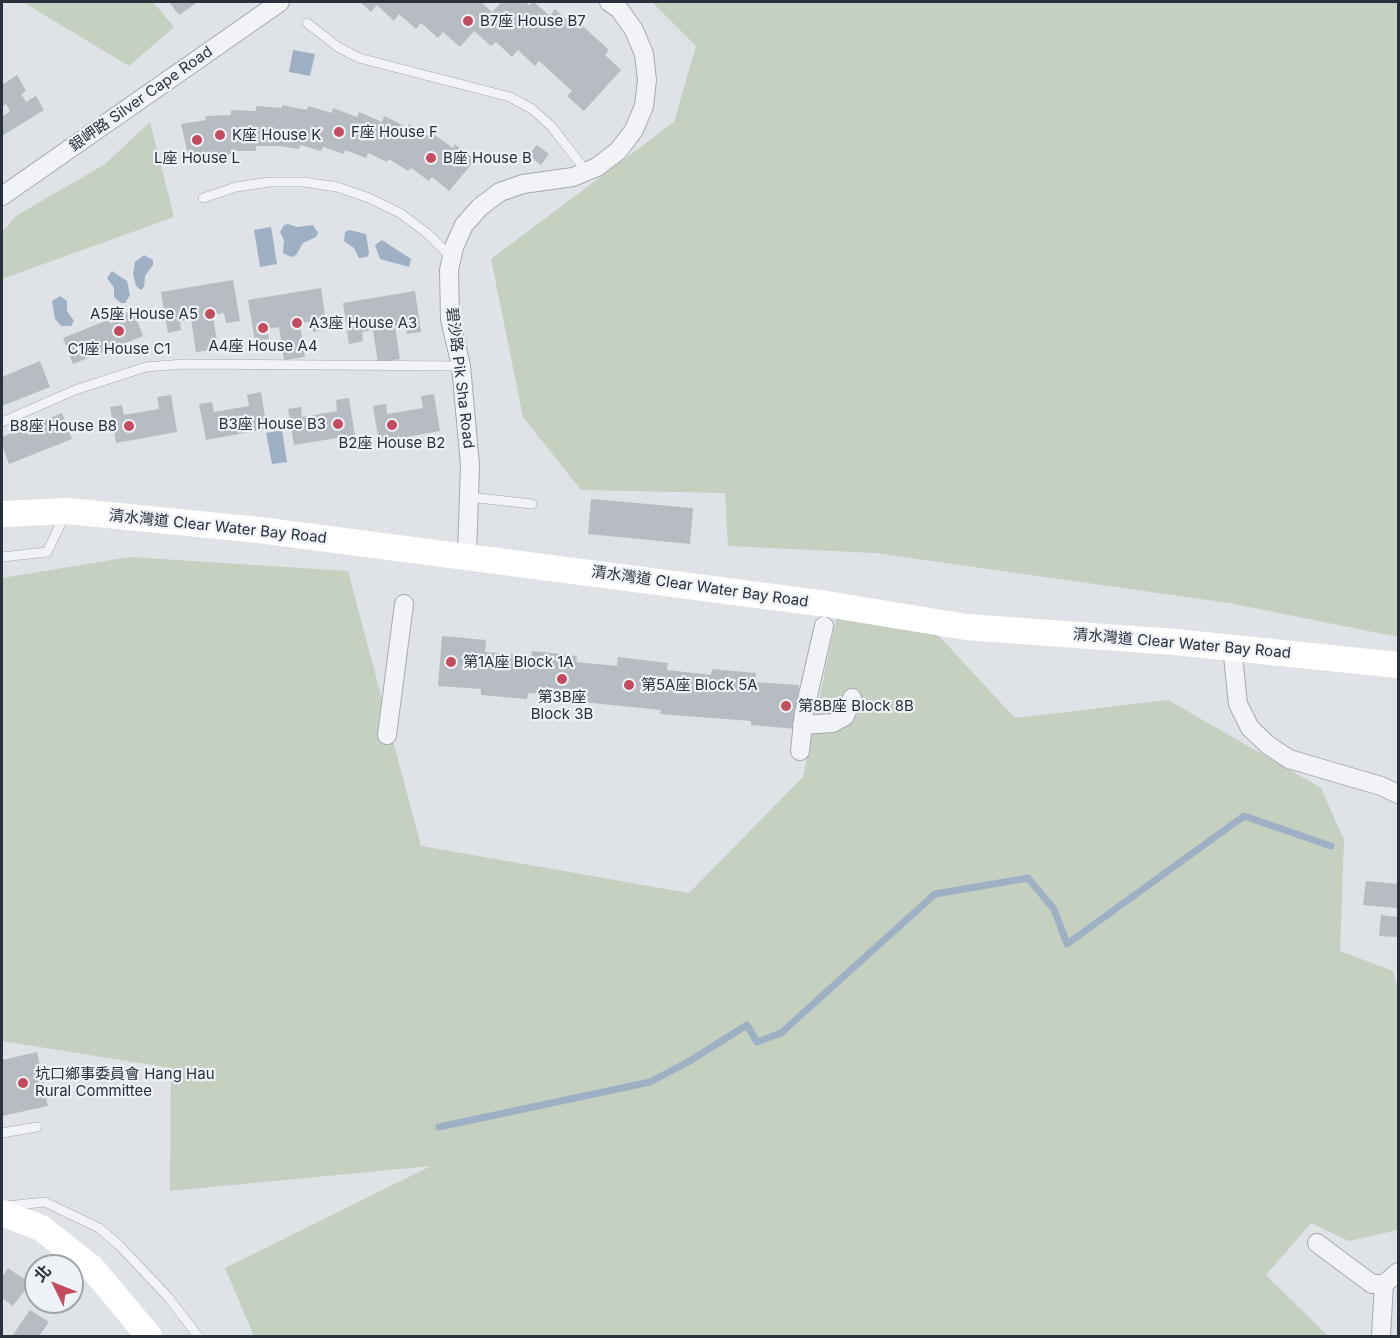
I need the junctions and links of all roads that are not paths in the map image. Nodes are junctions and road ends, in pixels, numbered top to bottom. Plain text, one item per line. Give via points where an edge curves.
1 (280, 2) edge
2 (609, 2) edge
3 (307, 23) dead end
4 (586, 171) junction
5 (2, 196) edge
6 (203, 198) dead end
7 (451, 257) junction
8 (461, 366) junction
9 (2, 422) edge
10 (469, 497) junction
11 (532, 504) dead end
12 (68, 511) junction
13 (2, 514) edge
14 (467, 555) junction
15 (2, 557) edge
16 (404, 604) dead end
17 (824, 626) dead end
18 (1232, 647) junction
19 (1398, 665) edge
20 (852, 698) dead end
21 (802, 725) junction
22 (387, 735) dead end
23 (800, 751) dead end
24 (1398, 794) edge
25 (37, 1127) dead end
26 (2, 1133) edge
27 (2, 1207) edge
28 (2, 1213) edge
29 (1317, 1243) dead end
30 (1398, 1272) edge
31 (1384, 1284) junction
32 (148, 1336) edge
33 (198, 1336) edge
34 (1381, 1336) edge

1 - 5 street, 銀岬路 Silver Cape Road
2 - 4 street, 碧沙路 Pik Sha Road via 634,30 644,54 644,106 634,130 618,151
3 - 4 lane via 359,58 510,97 551,126
4 - 7 street, 碧沙路 Pik Sha Road via 500,192 465,225
6 - 7 lane via 269,182 337,187 400,213
7 - 8 street, 碧沙路 Pik Sha Road via 450,319
8 - 9 lane via 146,367 75,390
8 - 10 street, 碧沙路 Pik Sha Road via 468,425
10 - 11 lane
10 - 14 street, 碧沙路 Pik Sha Road
12 - 13 main road, 清水灣道 Clear Water Bay Road
12 - 14 main road, 清水灣道 Clear Water Bay Road
12 - 15 lane via 47,552
14 - 18 main road, 清水灣道 Clear Water Bay Road via 966,627
16 - 22 street
17 - 21 street
18 - 19 main road, 清水灣道 Clear Water Bay Road
18 - 24 street via 1238,704 1250,728 1269,745 1289,759
20 - 21 street via 845,716 833,723
21 - 23 street
25 - 26 lane
27 - 33 lane via 45,1202 99,1228 168,1297
28 - 32 main road via 41,1228 92,1268
29 - 31 street via 1372,1284
30 - 31 street
31 - 34 street

